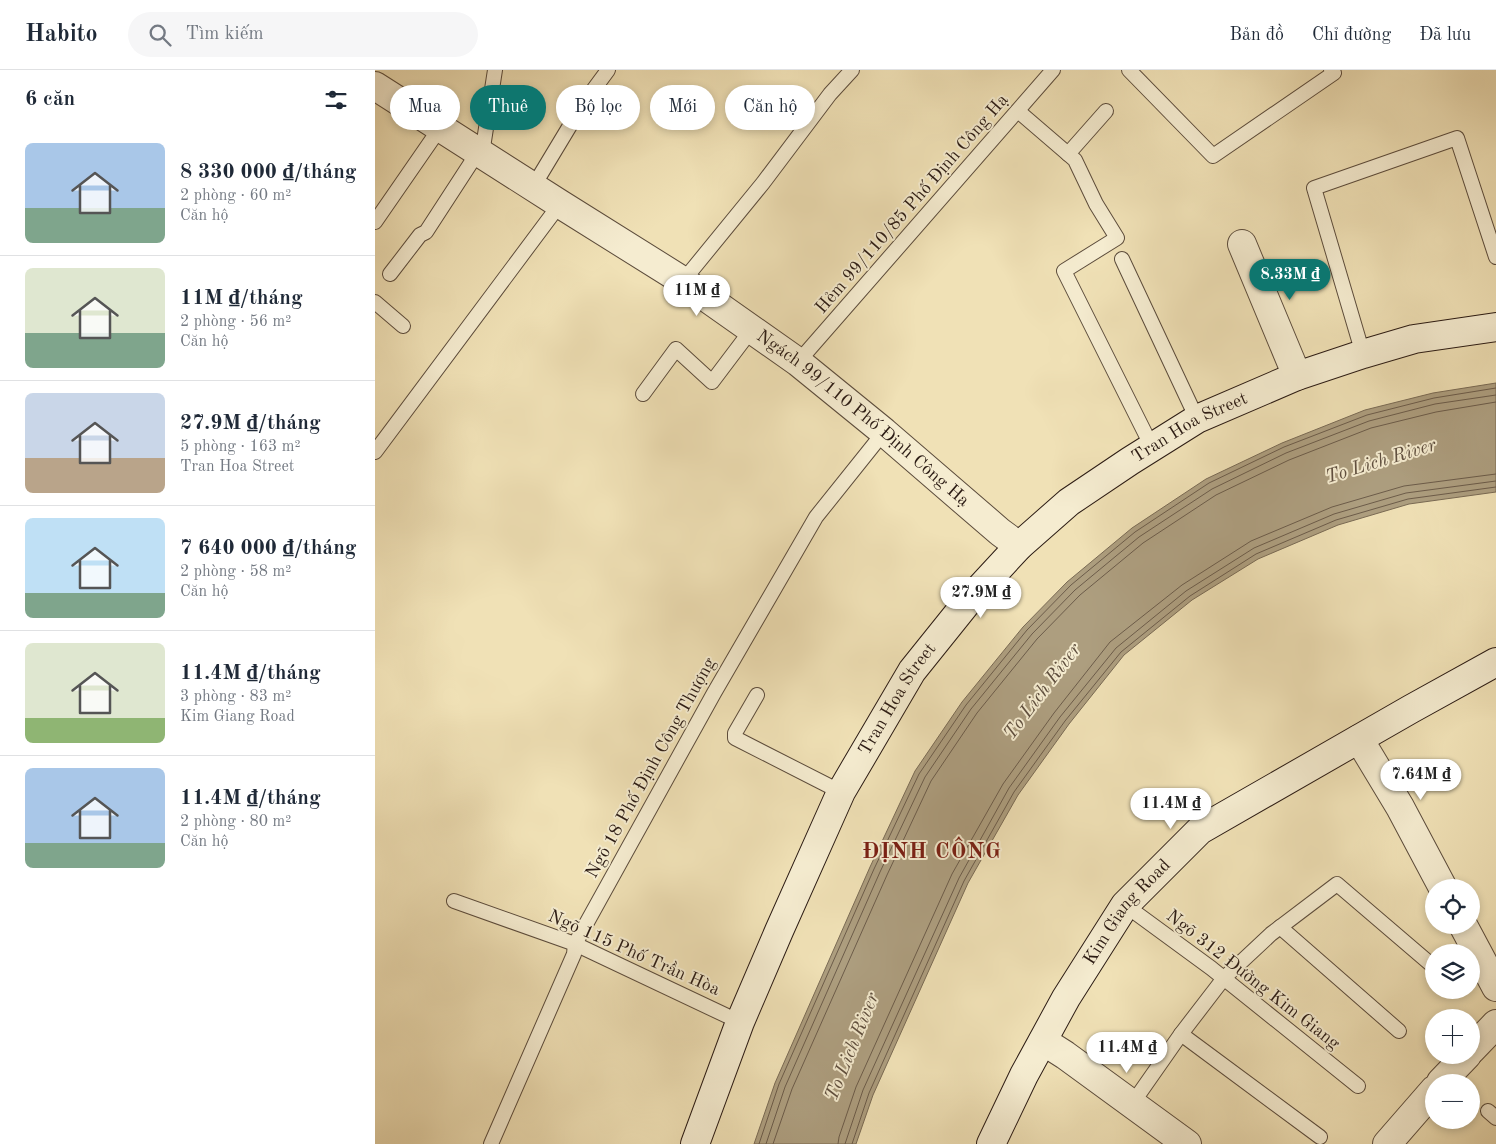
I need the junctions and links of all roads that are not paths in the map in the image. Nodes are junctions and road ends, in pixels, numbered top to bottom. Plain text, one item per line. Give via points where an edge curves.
1 (495, 70) edge
2 (608, 70) edge
3 (852, 70) edge
4 (1053, 70) edge
5 (1129, 70) edge
6 (1331, 70) edge
7 (375, 86) edge
8 (390, 96) edge
9 (1018, 111) junction
10 (1107, 111) dead end
11 (439, 130) edge
12 (443, 130) edge
13 (480, 153) junction
14 (1068, 154) junction
15 (533, 187) junction
16 (560, 204) junction
17 (375, 222) edge
18 (1242, 244) dead end
19 (1496, 257) edge
20 (1122, 259) dead end
21 (390, 274) dead end
22 (683, 281) junction
23 (375, 302) edge
24 (403, 326) dead end
25 (1496, 327) edge
26 (752, 329) junction
27 (1363, 354) junction
28 (798, 362) junction
29 (1297, 376) junction
30 (643, 394) dead end
31 (1197, 419) junction
32 (884, 432) junction
33 (1152, 447) junction
34 (375, 452) edge
35 (1019, 546) junction
36 (1496, 662) edge
37 (757, 695) dead end
38 (1359, 739) junction
39 (841, 792) junction
40 (1438, 879) edge
41 (454, 901) dead end
42 (1125, 905) junction
43 (1280, 927) junction
44 (1468, 934) edge
45 (575, 944) junction
46 (1425, 959) edge
47 (1223, 978) junction
48 (1496, 987) edge
49 (740, 1022) junction
50 (1496, 1024) edge
51 (1399, 1031) dead end
52 (1181, 1034) junction
53 (1043, 1040) junction
54 (1480, 1041) edge
55 (1458, 1064) edge
56 (1449, 1074) edge
57 (1358, 1086) dead end
58 (1425, 1100) edge
59 (1132, 1104) junction
60 (1320, 1137) dead end
61 (491, 1144) edge
62 (695, 1144) edge
63 (991, 1144) edge
64 (1187, 1144) edge
65 (1387, 1144) edge

1 - 13 lane
2 - 15 lane via 583,104
3 - 22 lane
4 - 9 lane, Hẻm 99/110/85 Phố Định Công Hạ
5 - 6 lane via 1213,156 1334,73
7 - 8 main road, Ngách 99/110 Phố Định Công Hạ
9 - 14 lane
9 - 28 lane, Hẻm 99/110/85 Phố Định Công Hạ
10 - 14 lane
11 - 17 lane
12 - 13 main road, Ngách 99/110 Phố Định Công Hạ
13 - 15 main road, Ngách 99/110 Phố Định Công Hạ
13 - 21 lane via 426,232
14 - 33 lane via 1075,160 1117,238 1064,272
15 - 16 main road, Ngách 99/110 Phố Định Công Hạ
16 - 22 main road, Ngách 99/110 Phố Định Công Hạ
16 - 34 lane
18 - 29 main road
19 - 27 lane via 1457,138 1314,188
20 - 31 lane
22 - 26 main road, Ngách 99/110 Phố Định Công Hạ
23 - 24 lane
25 - 27 main road, Tran Hoa Street via 1414,339
26 - 28 main road, Ngách 99/110 Phố Định Công Hạ
26 - 30 lane via 712,382 675,349
27 - 29 main road, Tran Hoa Street
28 - 32 main road, Ngách 99/110 Phố Định Công Hạ
29 - 31 main road, Tran Hoa Street
31 - 33 main road, Tran Hoa Street
32 - 35 main road, Ngách 99/110 Phố Định Công Hạ
32 - 45 lane, Ngõ 18 Phố Định Công Thượng via 816,517
33 - 35 main road, Tran Hoa Street via 1069,502
35 - 39 main road, Tran Hoa Street via 969,600 912,671
36 - 38 main road, Kim Giang Road
37 - 39 lane via 735,738
38 - 40 main road
38 - 42 main road, Kim Giang Road via 1200,830
39 - 49 main road, Tran Hoa Street
41 - 45 lane, Ngõ 115 Phố Trần Hòa
42 - 47 lane, Ngõ 312 Đường Kim Giang
42 - 53 main road, Kim Giang Road
43 - 46 lane via 1337,884
43 - 47 lane
43 - 51 lane
44 - 48 main road
45 - 49 lane, Ngõ 115 Phố Trần Hòa
45 - 61 lane, Ngõ 18 Phố Định Công Thượng via 574,954
47 - 52 lane
47 - 57 lane, Ngõ 312 Đường Kim Giang
49 - 62 main road, Tran Hoa Street
50 - 54 main road
52 - 59 lane
52 - 60 lane
53 - 59 main road
53 - 63 main road, Kim Giang Road
55 - 56 main road
58 - 65 main road
59 - 64 main road

